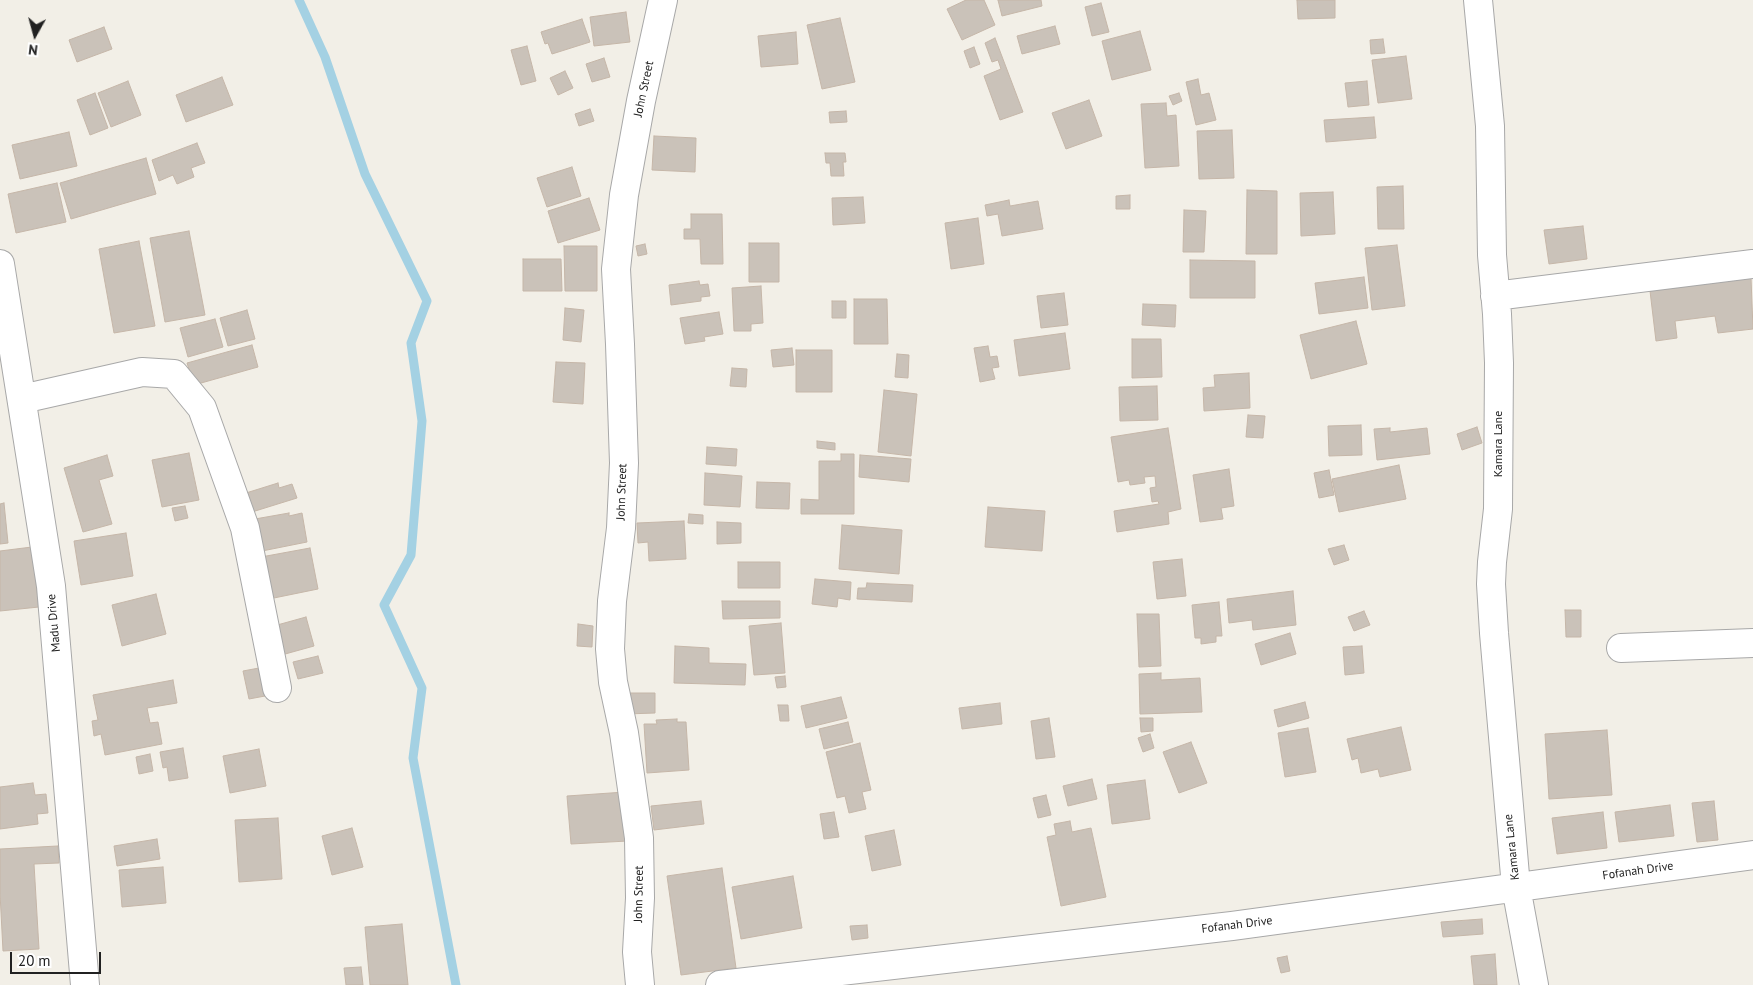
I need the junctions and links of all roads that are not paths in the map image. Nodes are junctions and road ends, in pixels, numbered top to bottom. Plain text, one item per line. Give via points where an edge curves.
1 (663, 0) edge
2 (1478, 0) edge
3 (0, 264) edge
4 (1753, 264) edge
5 (1495, 296) junction
6 (22, 399) junction
7 (1753, 643) edge
8 (1621, 648) dead end
9 (277, 688) dead end
10 (1753, 855) edge
11 (1516, 887) junction
12 (85, 985) edge
13 (640, 985) edge
14 (720, 985) edge
15 (1534, 985) edge

1 - 13 street, John Street via 626,186 616,269 624,463 610,649 639,838 640,898 636,952
2 - 5 street, Kamara Lane via 1490,126
3 - 6 street, Madu Drive
4 - 5 street
5 - 11 street, Kamara Lane via 1500,443 1492,584
6 - 9 street via 142,372 174,374 202,408 245,528
6 - 12 street, Madu Drive via 51,586
7 - 8 street
10 - 11 street, Fofanah Drive
11 - 14 street, Fofanah Drive via 1232,926
11 - 15 street, Kamara Lane

